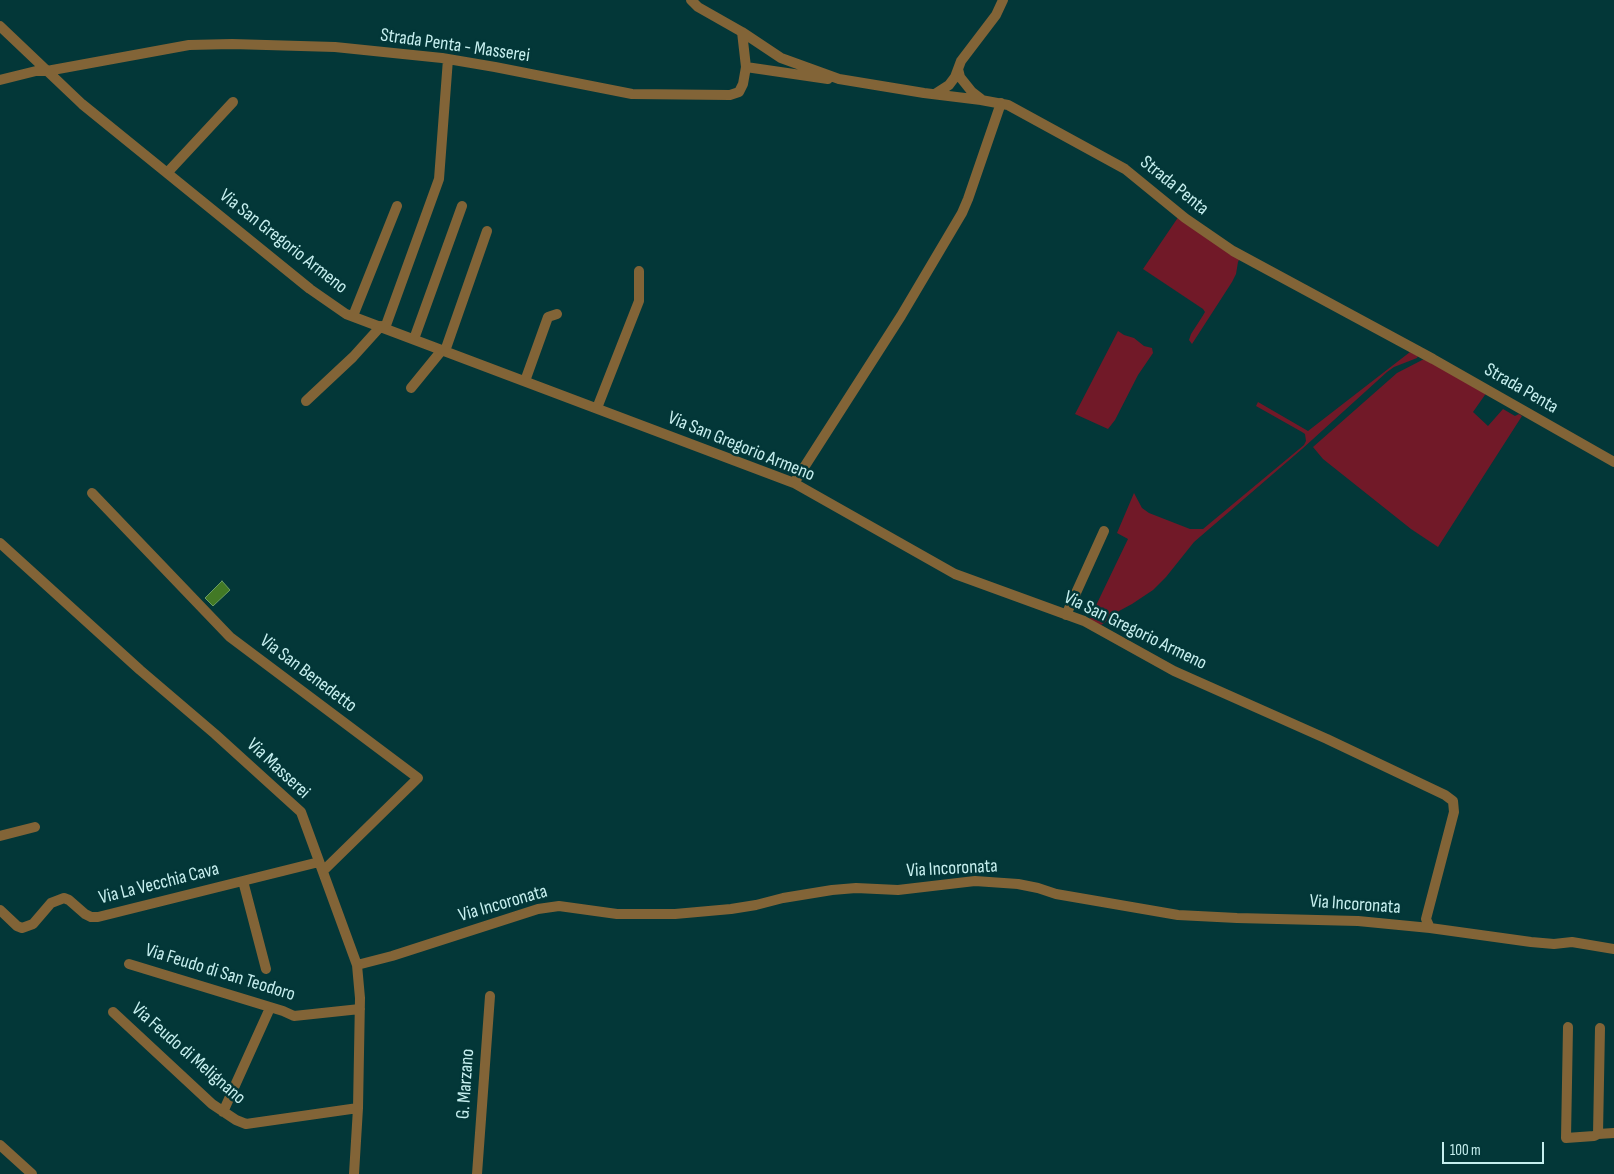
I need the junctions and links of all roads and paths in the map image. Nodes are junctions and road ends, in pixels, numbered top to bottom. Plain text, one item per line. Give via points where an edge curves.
1 (691, 0) edge
2 (1003, 0) edge
3 (0, 26) edge
4 (742, 32) junction
5 (448, 59) junction
6 (746, 67) junction
7 (958, 69) junction
8 (48, 71) junction
9 (838, 79) junction
10 (0, 80) edge
11 (935, 94) junction
12 (981, 100) junction
13 (234, 102) dead end
14 (1001, 103) junction
15 (167, 173) junction
16 (397, 206) dead end
17 (462, 206) dead end
18 (487, 231) dead end
19 (639, 270) dead end
20 (557, 314) dead end
21 (353, 316) junction
22 (383, 327) junction
23 (414, 339) junction
24 (443, 350) junction
25 (525, 381) junction
26 (411, 388) dead end
27 (306, 401) dead end
28 (597, 408) junction
29 (1614, 462) edge
30 (794, 483) junction
31 (92, 493) dead end
32 (1104, 531) dead end
33 (0, 543) edge
34 (1066, 615) junction
35 (36, 827) dead end
36 (0, 836) edge
37 (321, 867) junction
38 (243, 881) junction
39 (0, 910) edge
40 (1430, 928) junction
41 (1614, 949) edge
42 (129, 964) dead end
43 (357, 965) junction
44 (266, 969) dead end
45 (490, 996) dead end
46 (270, 1008) junction
47 (360, 1009) junction
48 (113, 1012) dead end
49 (1568, 1027) dead end
50 (1600, 1028) dead end
51 (358, 1108) junction
52 (223, 1112) junction
53 (1614, 1133) edge
54 (1598, 1134) junction
55 (0, 1145) edge
56 (32, 1174) edge
57 (354, 1174) edge
58 (478, 1174) edge

1 - 4 street, Strada Penta
2 - 7 street
3 - 8 street, Via San Gregorio Armeno
4 - 6 street
4 - 9 street, Strada Penta via 781,58
5 - 6 street, Strada Penta - Masserei via 632,94 730,95 739,92
5 - 8 street, Strada Penta - Masserei via 335,47 189,45
5 - 22 street via 439,178
6 - 9 street
7 - 11 street via 949,85
7 - 12 street via 960,77
8 - 10 street, Strada Penta - Masserei
8 - 15 street, Via San Gregorio Armeno via 82,104
9 - 11 street, Strada Penta
11 - 12 street, Strada Penta
12 - 14 street, Strada Penta
13 - 15 street
14 - 29 street, Strada Penta via 1125,169 1185,218 1233,251
14 - 30 street via 962,213 901,316
15 - 21 street, Via San Gregorio Armeno via 310,289
16 - 21 street
17 - 23 street
18 - 24 street
19 - 28 street via 639,301
20 - 25 street via 548,317
21 - 22 street, Via San Gregorio Armeno
22 - 23 street, Via San Gregorio Armeno
22 - 27 street
23 - 24 street, Via San Gregorio Armeno
24 - 25 street, Via San Gregorio Armeno
24 - 26 street
25 - 28 street, Via San Gregorio Armeno
28 - 30 street, Via San Gregorio Armeno
30 - 34 street, Via San Gregorio Armeno via 955,574
31 - 37 street, Via San Benedetto via 230,637 418,778
32 - 34 street
33 - 37 street, Via Masserei via 301,812
34 - 40 street, Via San Gregorio Armeno via 1084,621 1174,671 1327,739 1453,801 1454,812 1426,919
35 - 36 street
37 - 38 street, Via La Vecchia Cava
37 - 43 street, Via Masserei
38 - 39 street, Via La Vecchia Cava via 98,917 85,914 69,900 59,899 51,903 33,924 22,928
38 - 44 street
40 - 41 street, Via Incoronata
40 - 43 street, Via Incoronata via 1358,920 1178,915 1056,894 1024,885 975,881 898,890 832,890 731,909 675,914 617,914 559,906 538,908
42 - 46 street, Via Feudo di San Teodoro
43 - 47 street, Via Masserei
45 - 58 street, G. Marzano
46 - 47 street, Via Feudo di San Teodoro via 294,1016
46 - 52 street
47 - 51 street, Via Masserei
48 - 52 street, Via Feudo di Melignano
49 - 54 street via 1566,1138
50 - 54 street
51 - 52 street, Via Feudo di Melignano via 246,1124
51 - 57 street, Via Masserei
53 - 54 street
55 - 56 street

